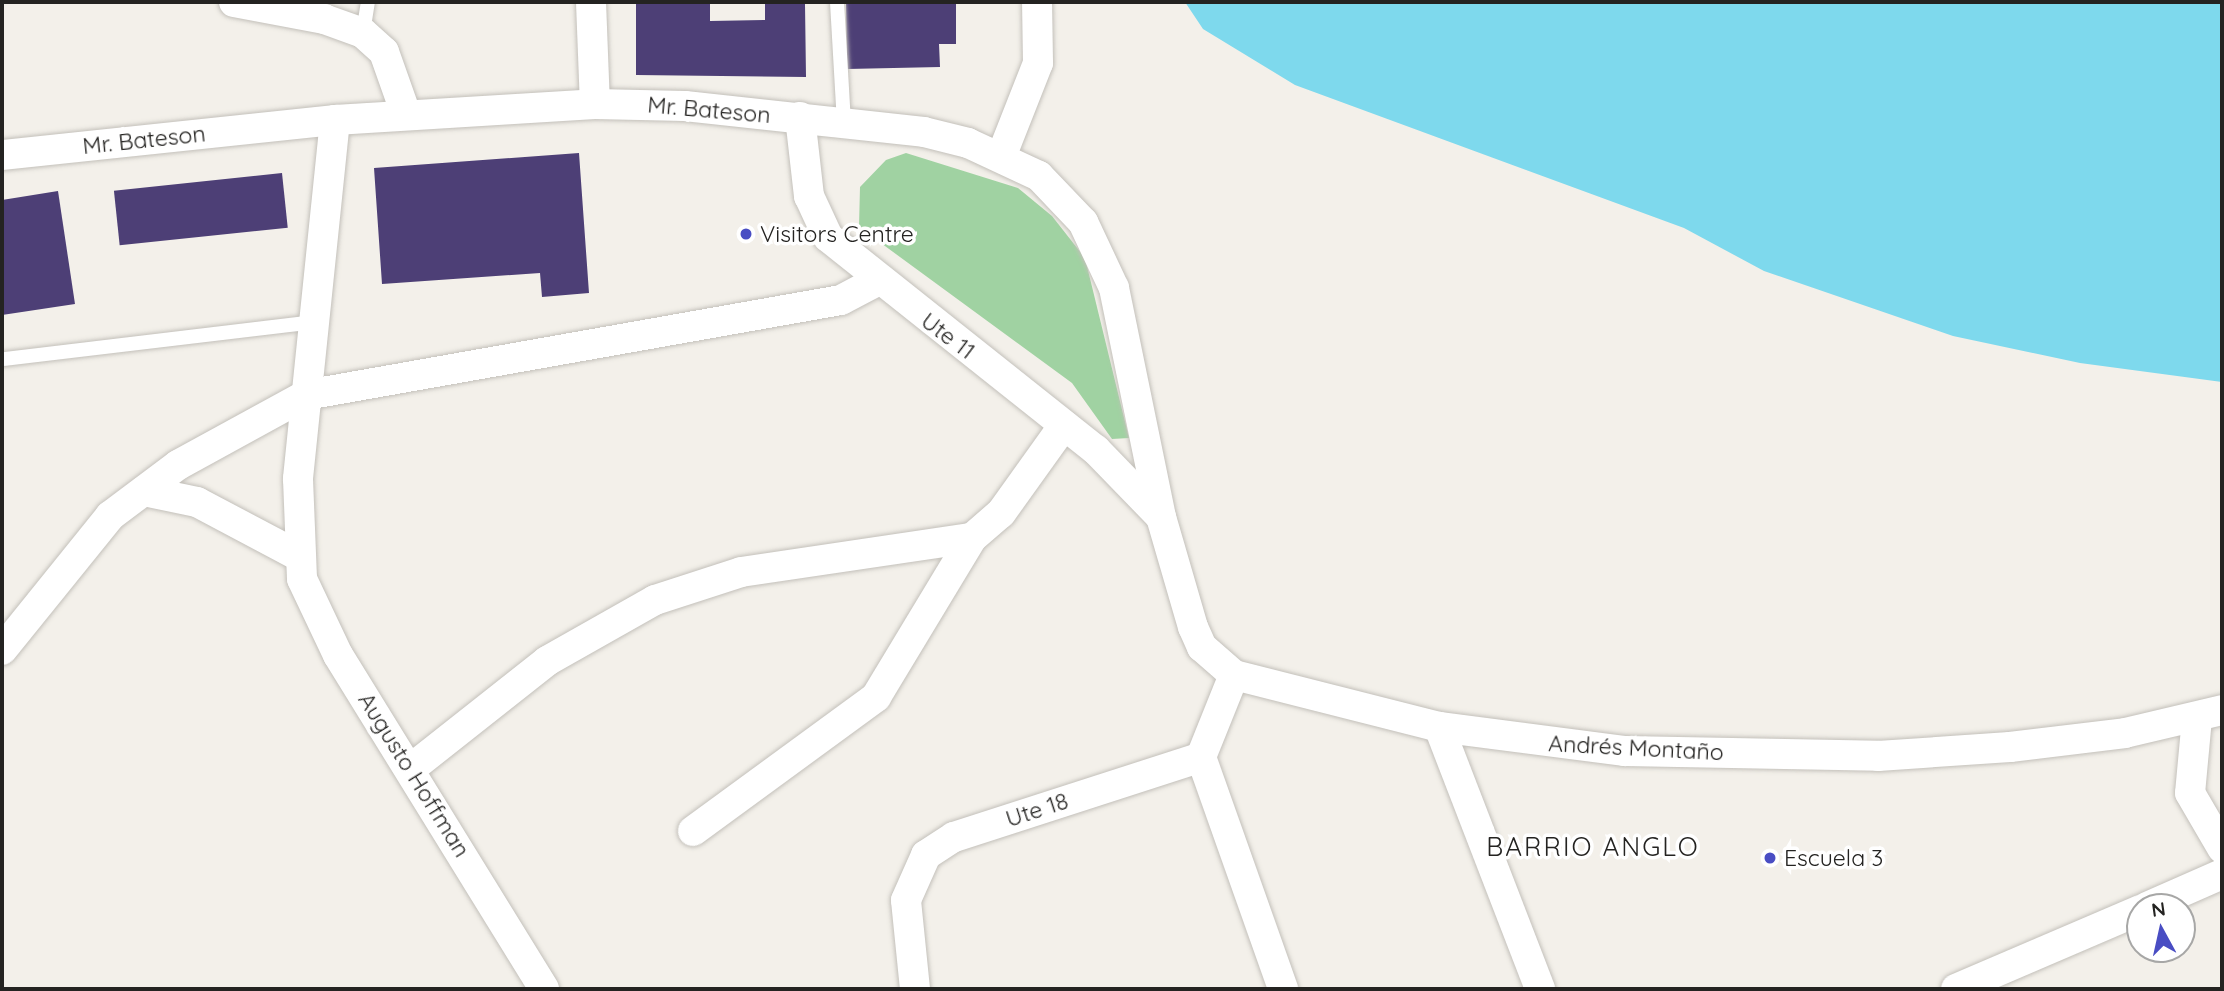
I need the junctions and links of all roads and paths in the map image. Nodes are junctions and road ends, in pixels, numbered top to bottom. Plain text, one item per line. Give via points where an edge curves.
1 (234, 2) edge
2 (368, 2) edge
3 (591, 2) edge
4 (837, 2) edge
5 (1037, 2) edge
6 (363, 33) junction
7 (595, 104) junction
8 (406, 114) junction
9 (800, 117) junction
10 (335, 120) junction
11 (845, 122) junction
12 (2, 155) edge
13 (1001, 157) junction
14 (877, 281) junction
15 (314, 322) junction
16 (4, 359) dead end
17 (306, 395) junction
18 (1064, 425) junction
19 (144, 491) junction
20 (1161, 516) junction
21 (972, 538) junction
22 (297, 555) junction
23 (2, 650) edge
24 (1234, 675) junction
25 (2210, 714) edge
26 (1439, 727) junction
27 (1201, 757) junction
28 (413, 767) junction
29 (693, 831) dead end
30 (2222, 848) edge
31 (2222, 874) edge
32 (2179, 893) edge
33 (2126, 916) edge
34 (544, 989) edge
35 (915, 989) edge
36 (1283, 989) edge
37 (1540, 989) edge
38 (1956, 989) edge

1 - 6 street via 324,19
2 - 6 lane
3 - 7 street
4 - 11 lane
5 - 13 street via 1038,63
6 - 8 street via 384,51
7 - 8 street, Mr. Bateson
7 - 9 street, Mr. Bateson
8 - 10 street, Mr. Bateson
9 - 11 street, Mr. Bateson
9 - 14 street, Ute 11 via 818,222
10 - 12 street, Mr. Bateson
10 - 15 street
11 - 13 street, Mr. Bateson via 924,132
13 - 20 street, Mr. Bateson via 1062,195 1099,251 1123,323
14 - 17 street via 841,300
14 - 18 street, Ute 11
15 - 16 lane
15 - 17 street
17 - 19 street via 178,465
17 - 22 street
18 - 20 street, Ute 11
18 - 21 street via 1002,513
19 - 22 street via 198,502
19 - 23 street via 110,516
20 - 24 street, Andrés Montaño via 1202,647
21 - 28 street via 754,570 655,600 547,662
21 - 29 street via 876,697
22 - 28 street, Augusto Hoffman via 325,631
24 - 26 street, Andrés Montaño
24 - 27 street
25 - 26 street, Andrés Montaño via 2070,742 1878,756 1625,751
25 - 30 street via 2190,793
26 - 37 street
27 - 35 street, Ute 18 via 954,837 926,855 906,900
27 - 36 street
28 - 34 street, Augusto Hoffman
31 - 32 street
33 - 38 street

